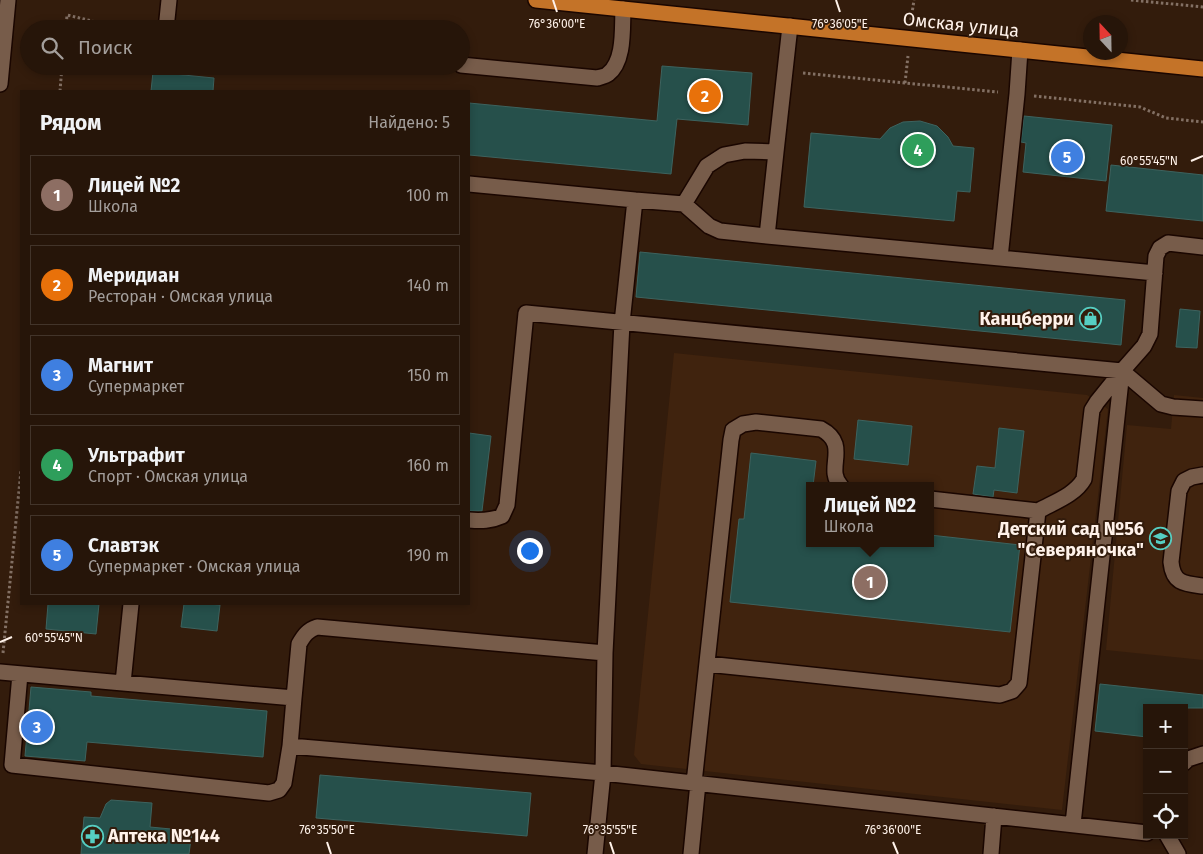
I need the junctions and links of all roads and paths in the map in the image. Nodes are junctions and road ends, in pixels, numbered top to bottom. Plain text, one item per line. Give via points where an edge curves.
1 (8, 0) edge
2 (169, 0) edge
3 (536, 0) edge
4 (1130, 0) edge
5 (1203, 7) edge
6 (623, 9) junction
7 (67, 20) edge
8 (88, 20) edge
9 (167, 20) edge
10 (790, 26) junction
11 (1020, 50) junction
12 (470, 66) edge
13 (1203, 69) edge
14 (785, 71) junction
15 (61, 75) edge
16 (0, 84) edge
17 (60, 90) edge
18 (1017, 94) junction
19 (1203, 122) edge
20 (776, 152) junction
21 (470, 184) edge
22 (635, 200) junction
23 (684, 204) junction
24 (766, 236) junction
25 (1203, 247) edge
26 (1000, 258) junction
27 (1155, 274) junction
28 (622, 323) junction
29 (1122, 371) junction
30 (1203, 410) edge
31 (1203, 475) edge
32 (20, 480) edge
33 (837, 482) edge
34 (934, 500) edge
35 (1038, 511) junction
36 (470, 520) edge
37 (1203, 586) edge
38 (130, 605) edge
39 (605, 654) junction
40 (707, 664) junction
41 (0, 672) edge
42 (20, 674) junction
43 (123, 683) junction
44 (294, 698) junction
45 (290, 746) junction
46 (1203, 754) edge
47 (1188, 759) edge
48 (603, 773) junction
49 (696, 783) junction
50 (994, 816) junction
51 (1072, 824) junction
52 (1143, 833) edge
53 (1170, 839) edge
54 (595, 854) edge
55 (691, 854) edge
56 (991, 854) edge
57 (1178, 854) edge

1 - 16 street
2 - 9 street
3 - 6 main road, Омская улица
4 - 5 path
6 - 10 main road, Омская улица
6 - 12 street via 620,55 608,74 598,78
7 - 8 path via 67,15
10 - 11 main road, Омская улица
10 - 14 street
11 - 13 main road, Омская улица
11 - 18 street
14 - 18 path
14 - 20 street
15 - 17 path
18 - 19 path via 1140,107 1166,118
18 - 26 street
20 - 23 street via 745,150 724,155 707,166
20 - 24 street
21 - 22 street
22 - 23 street
22 - 28 street
23 - 24 street via 709,226 720,231
24 - 26 street
25 - 27 street via 1168,243 1156,256
26 - 27 street
27 - 29 street via 1150,334
28 - 29 street
28 - 36 street via 526,313 507,506 502,516 494,520
28 - 39 street
29 - 30 street via 1161,404
29 - 35 street via 1092,410 1081,485
29 - 51 street
31 - 37 street via 1184,481 1179,491 1171,562 1176,578 1184,584
32 - 41 path
33 - 40 street via 835,443 830,434 821,429 756,422 743,424 734,430
34 - 35 street
35 - 40 street via 1019,683 1012,690 1000,695
38 - 43 street
39 - 44 street via 317,627 309,630 299,644
39 - 48 street
40 - 49 street
41 - 42 street
42 - 43 street
42 - 45 street via 12,765 269,793 279,790 284,783
43 - 44 street
44 - 45 street
45 - 48 street
46 - 47 street
48 - 49 street
48 - 54 street
49 - 50 street
49 - 55 street
50 - 51 street
50 - 56 street
51 - 52 street
53 - 57 street

